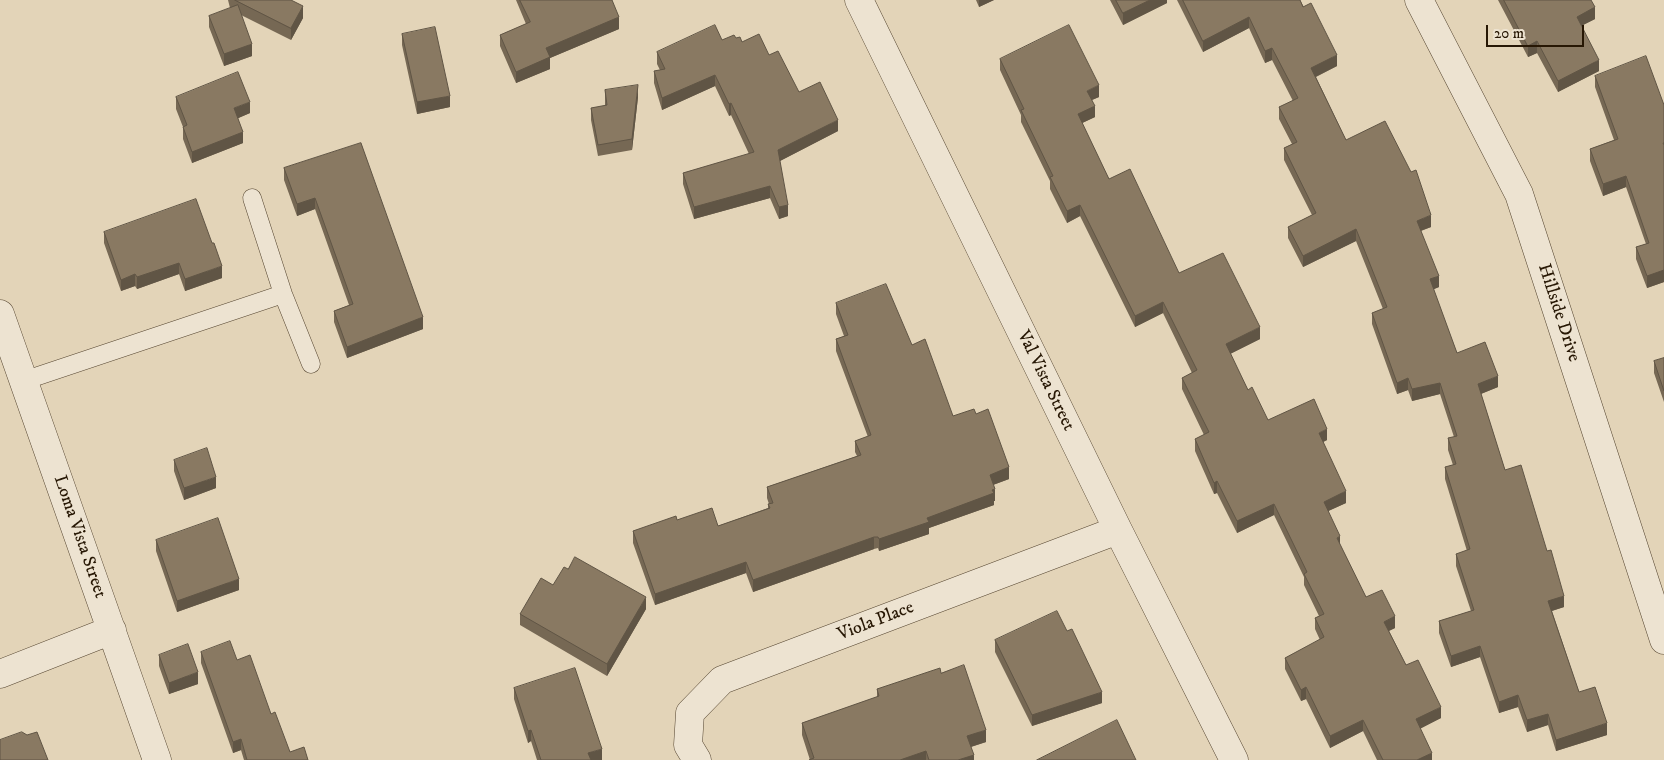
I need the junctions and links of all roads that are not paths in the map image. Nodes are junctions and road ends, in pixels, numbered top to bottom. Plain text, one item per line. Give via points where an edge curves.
1 (859, 0) edge
2 (1419, 0) edge
3 (252, 198) dead end
4 (283, 294) junction
5 (0, 314) edge
6 (311, 364) dead end
7 (24, 381) junction
8 (1118, 530) junction
9 (112, 630) junction
10 (1664, 640) edge
11 (0, 674) edge
12 (157, 760) edge
13 (697, 760) edge
14 (1234, 760) edge

1 - 8 street, Val Vista Street
2 - 10 street, Hillside Drive via 1519,194
3 - 4 lane
4 - 6 lane
4 - 7 lane
5 - 7 street, Loma Vista Street
7 - 9 street, Loma Vista Street
8 - 13 street, Viola Place via 722,680 690,713 688,745
8 - 14 street, Val Vista Street
9 - 11 street
9 - 12 street, Loma Vista Street

